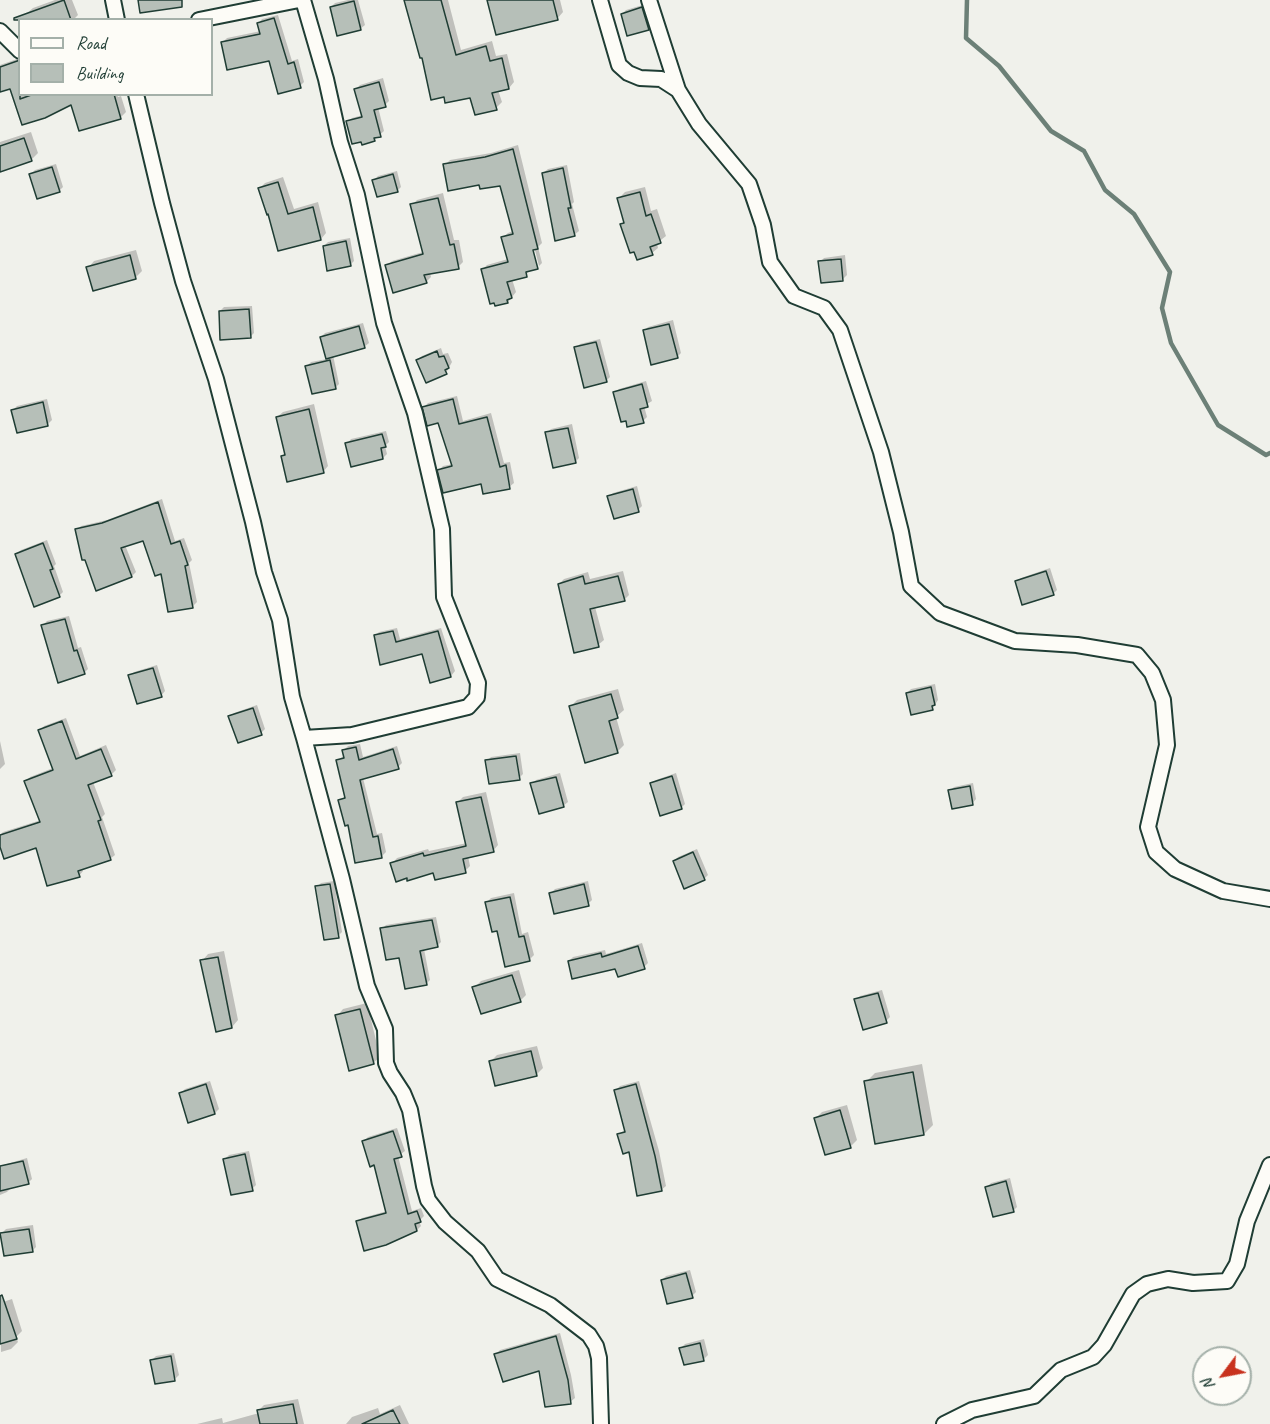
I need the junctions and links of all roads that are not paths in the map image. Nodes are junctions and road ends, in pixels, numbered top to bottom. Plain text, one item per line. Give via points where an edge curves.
1 (113, 0) edge
2 (301, 0) edge
3 (600, 0) edge
4 (649, 0) edge
5 (117, 18) edge
6 (209, 18) edge
7 (0, 31) edge
8 (18, 49) edge
9 (678, 90) junction
10 (136, 96) edge
11 (304, 738) junction
12 (1270, 899) edge
13 (1270, 1165) edge
14 (601, 1424) edge
15 (944, 1424) edge

1 - 5 street
2 - 6 street
2 - 11 street via 357,195 384,323 415,413 442,529 444,597 478,683 477,697 468,707 352,735
3 - 9 street via 619,65 627,73 661,79
4 - 9 street
7 - 8 street
9 - 12 street via 699,124 749,184 770,262 794,296 824,308 840,330 881,452 911,586 940,613 1014,641 1077,645 1137,655 1152,673 1163,700 1167,745 1148,827 1156,852 1175,868 1223,891
10 - 11 street via 183,280 216,379 264,573 280,620 292,697
11 - 14 street via 367,986 385,1029 386,1063 410,1110 428,1200 445,1222 478,1251 497,1279 550,1305 589,1335 599,1358
13 - 15 street via 1247,1221 1237,1264 1227,1281 1193,1283 1168,1279 1147,1284 1133,1294 1093,1358 1061,1370 1034,1396 972,1410

